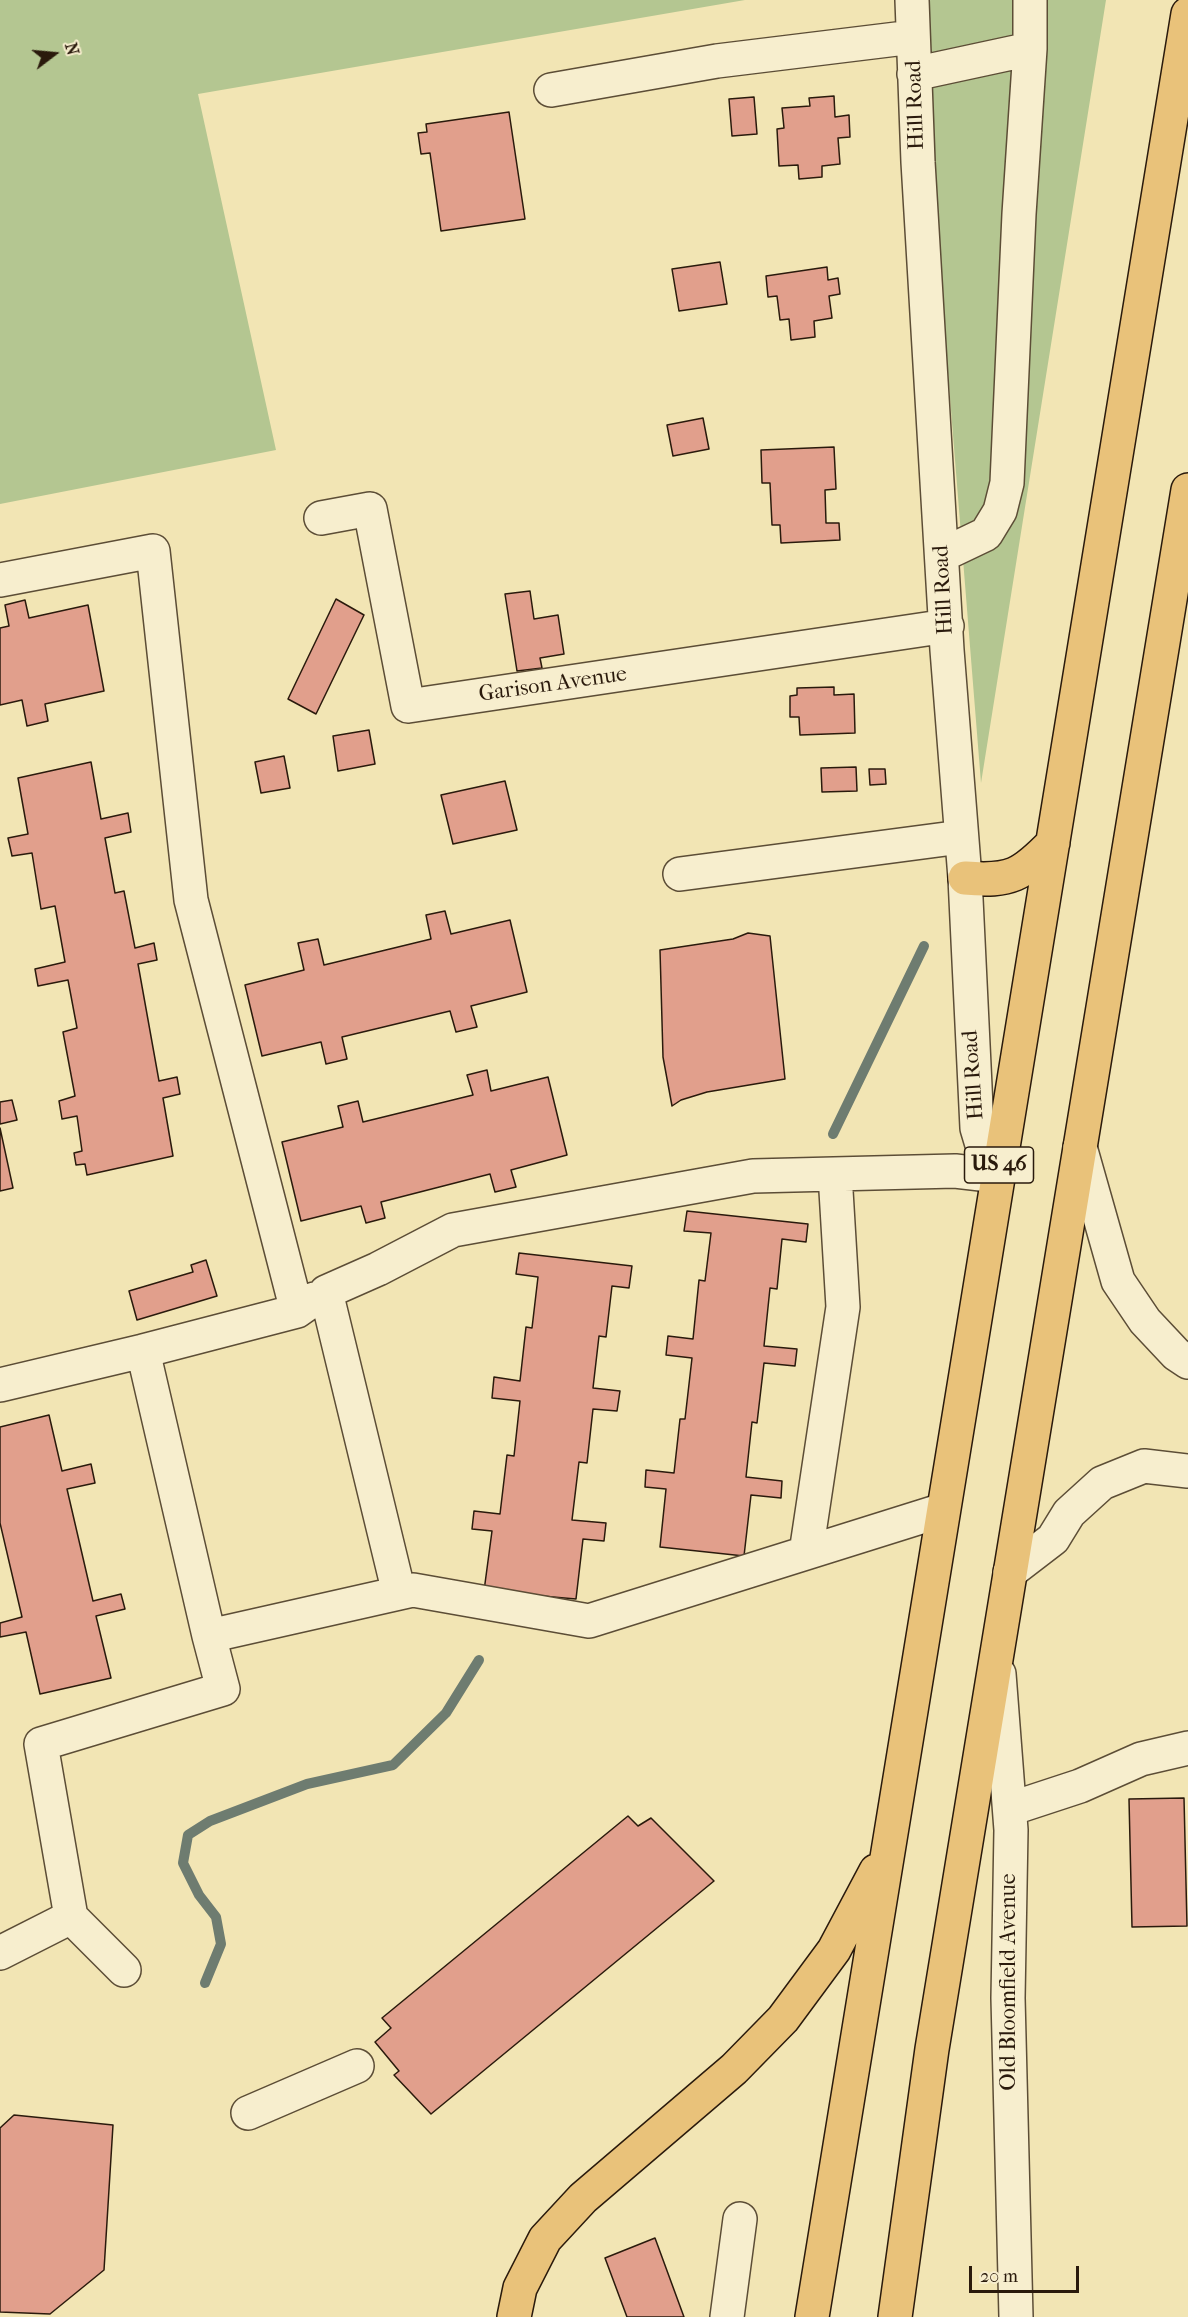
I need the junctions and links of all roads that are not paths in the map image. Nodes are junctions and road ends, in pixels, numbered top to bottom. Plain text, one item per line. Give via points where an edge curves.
1 (912, 0) edge
2 (1030, 0) edge
3 (1188, 14) edge
4 (913, 37) junction
5 (1030, 49) junction
6 (914, 74) junction
7 (551, 90) dead end
8 (1188, 490) edge
9 (321, 518) dead end
10 (942, 555) junction
11 (0, 580) edge
12 (947, 626) junction
13 (961, 837) junction
14 (1053, 843) junction
15 (680, 874) dead end
16 (965, 878) junction
17 (1080, 1147) junction
18 (835, 1174) junction
19 (998, 1176) junction
20 (326, 1292) junction
21 (297, 1311) junction
22 (143, 1351) junction
23 (1188, 1362) edge
24 (0, 1385) edge
25 (1188, 1471) edge
26 (943, 1510) junction
27 (806, 1553) junction
28 (1010, 1572) junction
29 (399, 1593) junction
30 (209, 1636) junction
31 (997, 1647) junction
32 (1188, 1748) edge
33 (1010, 1809) junction
34 (888, 1849) junction
35 (71, 1917) junction
36 (0, 1953) edge
37 (124, 1970) dead end
38 (357, 2066) dead end
39 (248, 2113) dead end
40 (740, 2219) dead end
41 (514, 2317) edge
42 (727, 2317) edge
43 (812, 2317) edge
44 (895, 2317) edge
45 (1016, 2317) edge

1 - 4 street, Hill Road
2 - 5 street
3 - 14 highway, US 46
4 - 6 street, Hill Road
4 - 7 street via 717,61
5 - 6 street
5 - 10 street via 1007,483 1000,511 986,534
6 - 10 street, Hill Road
8 - 17 highway
9 - 12 street, Garison Avenue via 370,508 408,706
10 - 12 street, Hill Road
11 - 21 street via 153,551 191,900
12 - 13 street, Hill Road
13 - 15 street
13 - 16 street, Hill Road
14 - 16 highway via 1029,867 1010,876 990,880
14 - 19 highway, US 46
16 - 19 street, Hill Road via 977,1128 986,1158
17 - 23 street via 1118,1281 1145,1320
17 - 28 highway
18 - 19 street via 955,1171
18 - 20 street via 753,1176 453,1230
18 - 27 street via 843,1307
19 - 26 highway, US 46
20 - 21 street
20 - 29 street
21 - 22 street
22 - 24 street
22 - 30 street
25 - 28 street via 1144,1466 1102,1482 1069,1513 1053,1539
26 - 27 street
26 - 34 highway, US 46
27 - 29 street via 589,1622 412,1590
28 - 31 highway
29 - 30 street
30 - 35 street via 223,1689 41,1744
31 - 33 street, Old Bloomfield Avenue
31 - 44 highway via 932,2049
32 - 33 street via 1141,1759 1080,1786
33 - 45 street, Old Bloomfield Avenue via 1008,2010
34 - 41 highway via 834,1950 783,2019 734,2069 583,2198 544,2239 520,2288
34 - 43 highway, US 46
35 - 36 street
35 - 37 street
38 - 39 street
40 - 42 street

